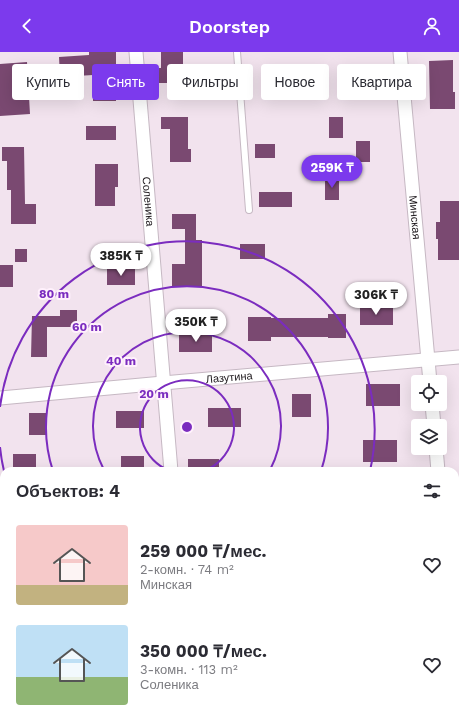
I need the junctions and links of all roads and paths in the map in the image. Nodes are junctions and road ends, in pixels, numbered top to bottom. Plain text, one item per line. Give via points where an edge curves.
1 (136, 52) edge
2 (237, 52) edge
3 (400, 52) edge
4 (249, 210) dead end
5 (459, 357) edge
6 (428, 360) junction
7 (429, 375) edge
8 (163, 383) junction
9 (0, 398) edge
10 (437, 455) edge
11 (171, 467) edge
12 (438, 467) edge

1 - 8 street, Соленика
2 - 4 lane
3 - 6 street, Минская
5 - 6 street, Лазутина
6 - 7 street, Минская
6 - 8 street, Лазутина
8 - 9 street, Лазутина
8 - 11 street, Соленика
10 - 12 street

